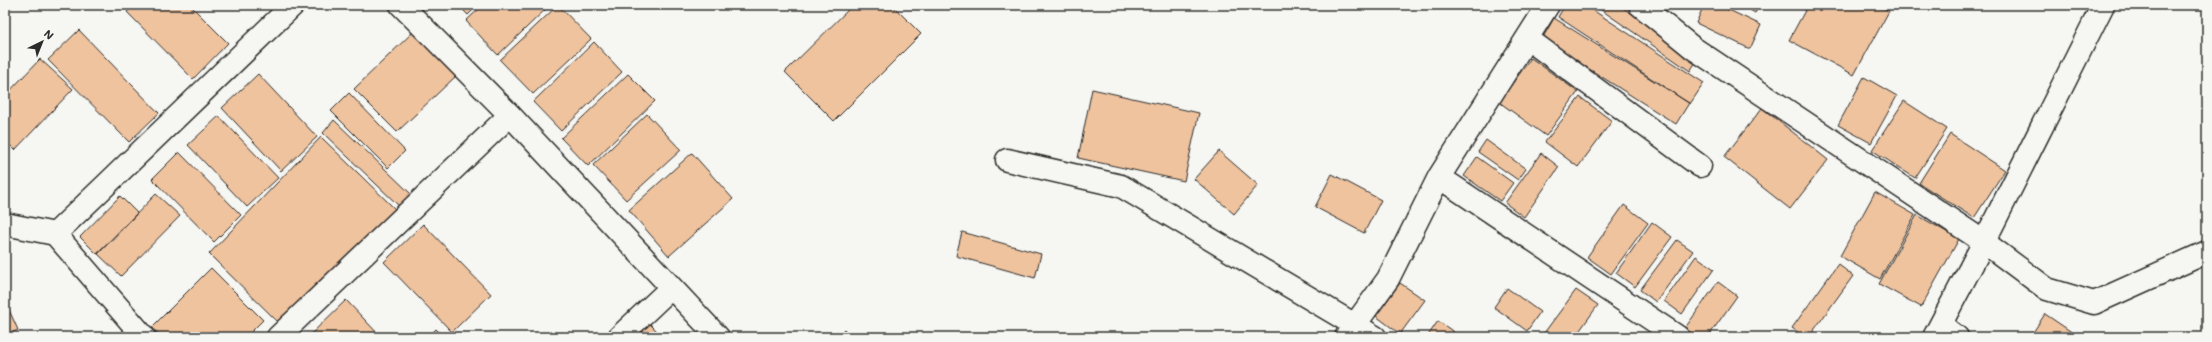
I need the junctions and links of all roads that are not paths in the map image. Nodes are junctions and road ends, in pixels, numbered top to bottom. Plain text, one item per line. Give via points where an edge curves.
1 (293, 5) edge
2 (401, 5) edge
3 (1548, 5) edge
4 (1640, 5) edge
5 (2103, 5) edge
6 (1528, 39) junction
7 (510, 115) junction
8 (1007, 160) dead end
9 (1700, 166) dead end
10 (1439, 177) junction
11 (5, 224) edge
12 (55, 234) junction
13 (1984, 242) junction
14 (2207, 252) edge
15 (671, 288) junction
16 (1350, 330) edge
17 (1944, 333) edge
18 (144, 337) edge
19 (278, 337) edge
20 (619, 337) edge
21 (718, 337) edge
22 (1374, 337) edge
23 (1678, 337) edge

1 - 12 street
2 - 7 street
3 - 6 street
4 - 13 street via 1693,48
5 - 13 street
6 - 9 street
6 - 10 street
7 - 15 street
7 - 19 street
8 - 16 street via 1121,186
10 - 16 street via 1388,279
10 - 23 street
11 - 12 street
12 - 18 street
13 - 14 street via 2047,289 2094,303
13 - 17 street
15 - 20 street
15 - 21 street
16 - 22 street

